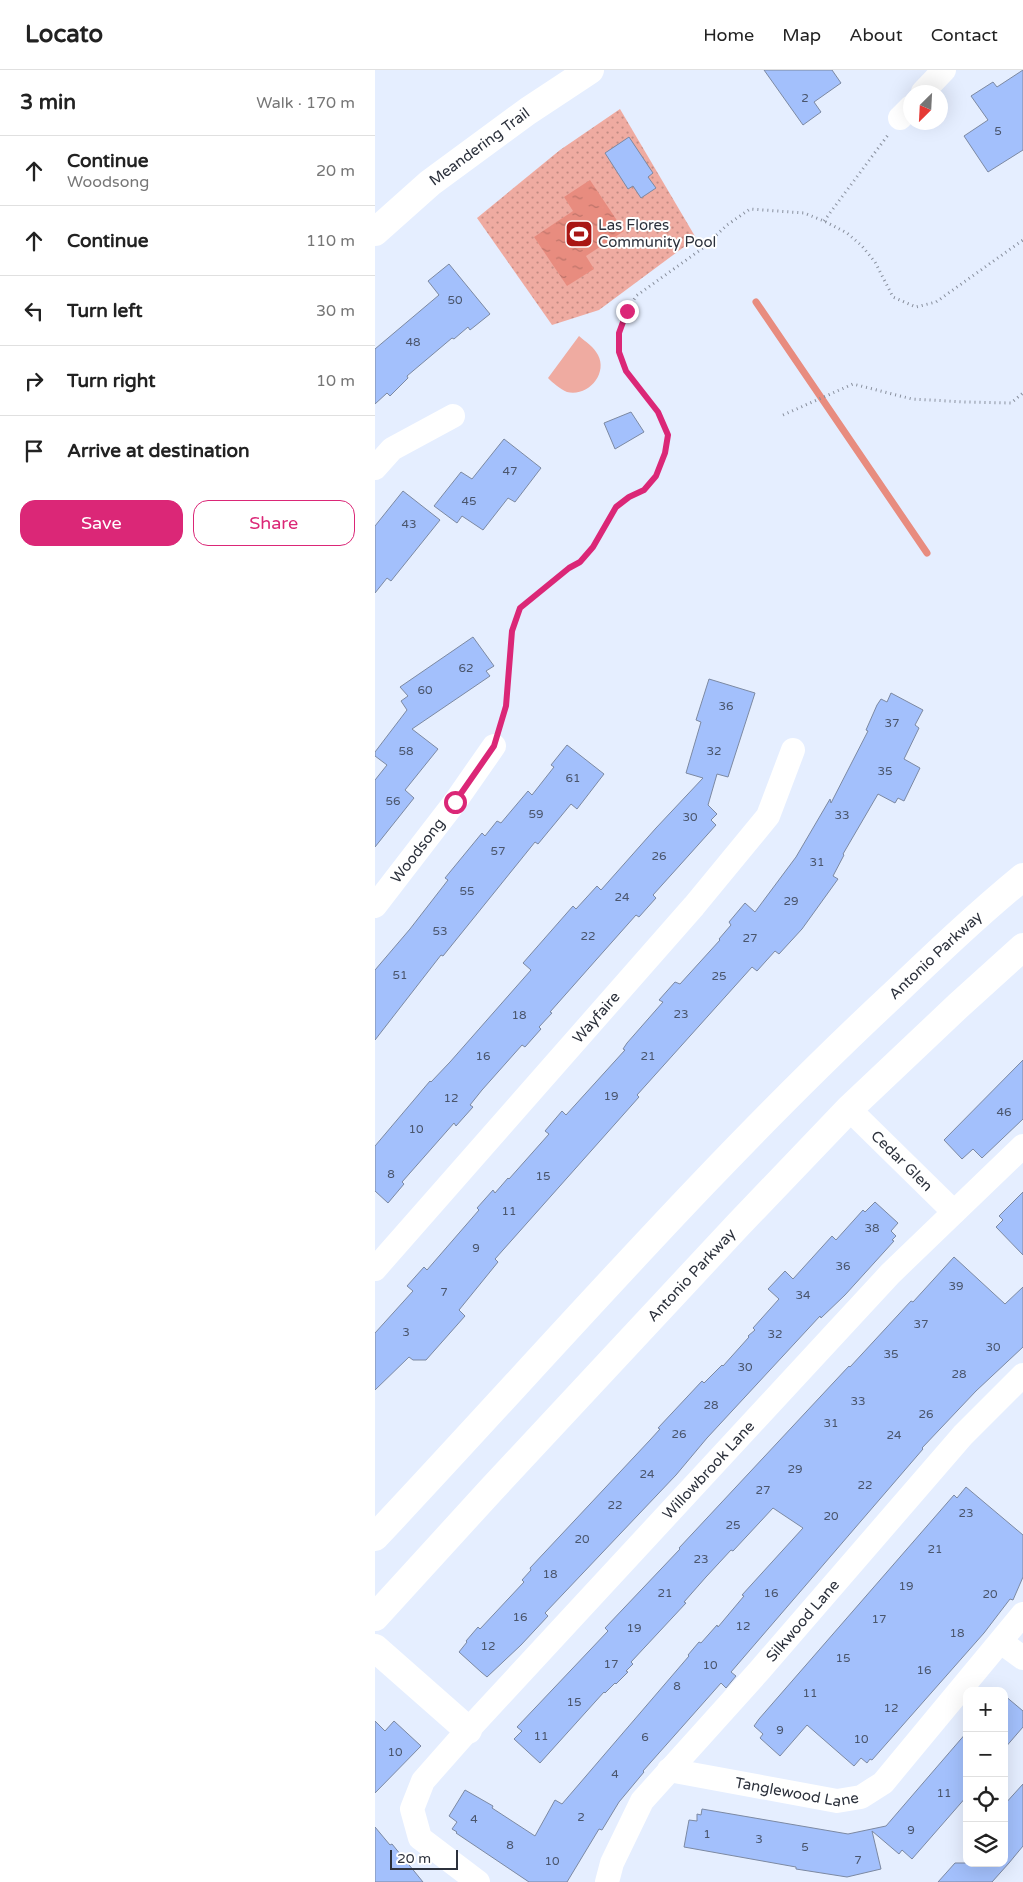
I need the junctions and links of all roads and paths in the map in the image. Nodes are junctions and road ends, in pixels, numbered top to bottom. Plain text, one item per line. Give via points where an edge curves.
1 (590, 70) edge
2 (944, 70) edge
3 (930, 85) edge
4 (903, 115) edge
5 (824, 221) junction
6 (375, 232) edge
7 (1023, 240) edge
8 (1023, 393) edge
9 (783, 415) dead end
10 (453, 416) dead end
11 (375, 468) edge
12 (494, 746) joint
13 (793, 750) dead end
14 (1023, 877) edge
15 (375, 906) edge
16 (1023, 947) edge
17 (849, 1108) junction
18 (1023, 1146) edge
19 (954, 1212) junction
20 (375, 1269) edge
21 (1023, 1375) edge
22 (375, 1537) edge
23 (1023, 1614) edge
24 (375, 1617) edge
25 (1001, 1642) junction
26 (375, 1648) edge
27 (1023, 1658) edge
28 (468, 1730) junction
29 (669, 1770) junction
30 (478, 1882) edge
31 (607, 1882) edge

1 - 6 main road, Meandering Trail via 429,183
2 - 3 street
4 - 5 path
5 - 7 path via 847,233 862,246 875,262 893,297 916,307 936,302
5 - 12 path via 804,213 750,209 636,296 619,333 619,352 626,371 658,412 668,435 665,453 656,476 644,490 616,507 593,547 580,562 520,608 512,631 506,706
8 - 9 path via 1011,403 965,402 912,399 853,384
10 - 11 street via 392,449
12 - 15 street, Woodsong
13 - 20 street, Wayfaire via 768,816 694,906
14 - 22 main road, Antonio Parkway via 833,1050 705,1180
16 - 17 main road, Antonio Parkway
17 - 19 street, Cedar Glen
17 - 24 main road, Antonio Parkway
18 - 19 street, Willowbrook Lane
19 - 28 street, Willowbrook Lane via 890,1274
21 - 29 street, Silkwood Lane via 963,1435
23 - 25 street, Tanglewood Lane
25 - 27 street
25 - 29 street, Tanglewood Lane via 883,1783 861,1797 837,1800
26 - 28 main road
28 - 30 street, Willowbrook Lane via 423,1781 412,1809 420,1838
29 - 31 street, Silkwood Lane via 642,1801 612,1863

